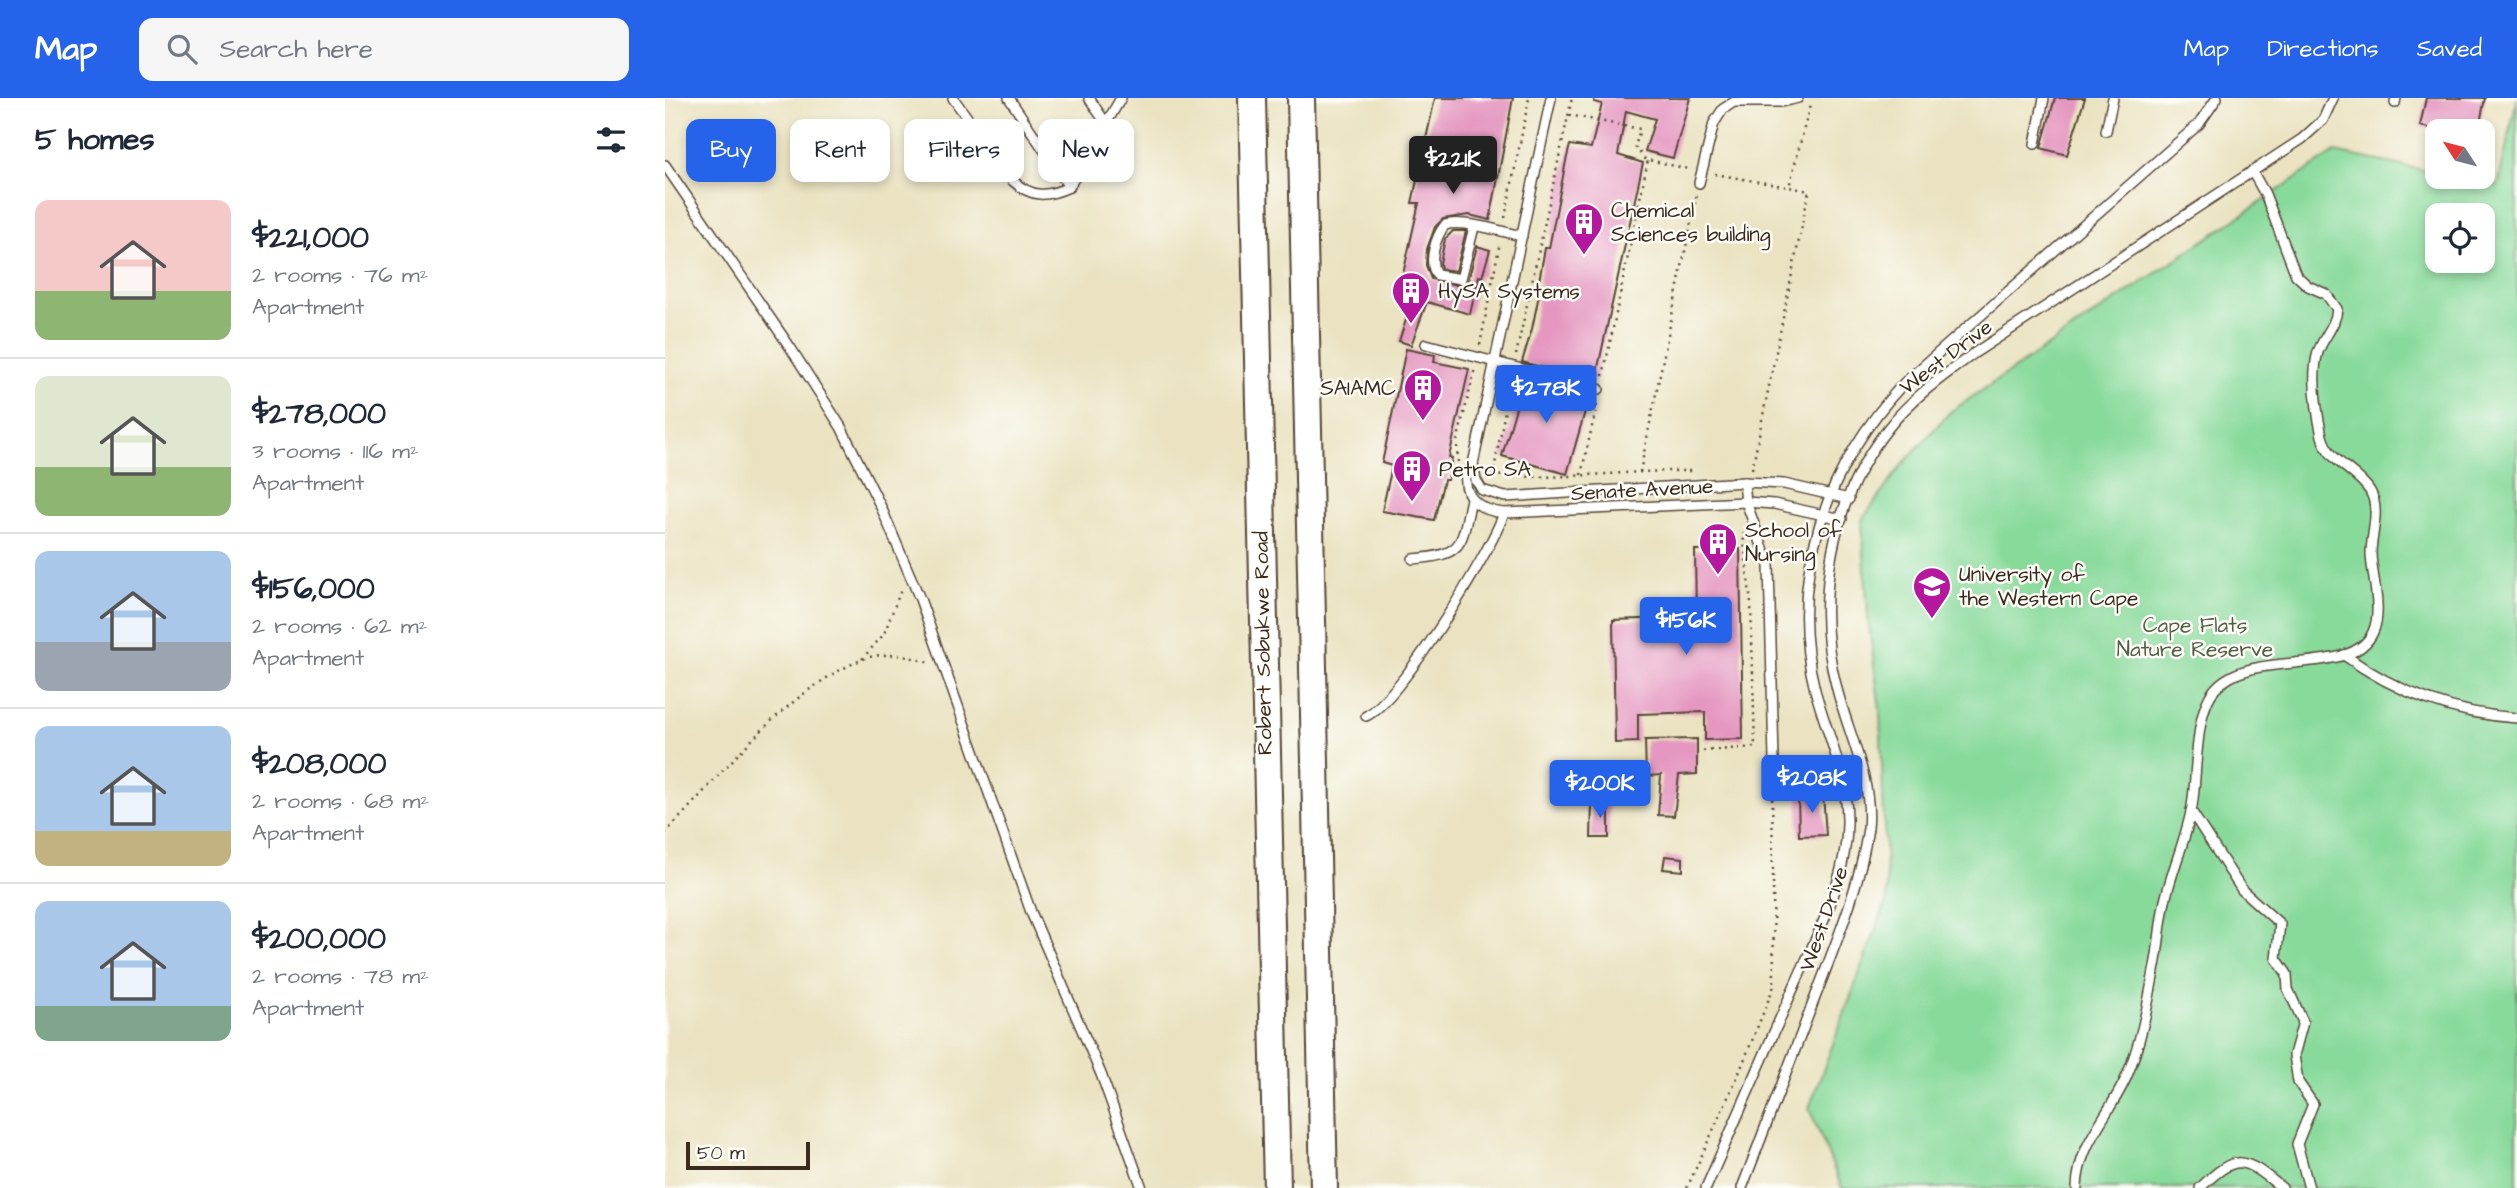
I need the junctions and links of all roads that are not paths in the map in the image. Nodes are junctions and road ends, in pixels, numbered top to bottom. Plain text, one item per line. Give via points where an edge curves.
1 (953, 98) edge
2 (1009, 98) edge
3 (1089, 98) edge
4 (1121, 98) edge
5 (1252, 98) edge
6 (1301, 98) edge
7 (1551, 98) edge
8 (1798, 98) edge
9 (2044, 98) edge
10 (2113, 98) edge
11 (2217, 98) edge
12 (2333, 98) edge
13 (1103, 119) edge
14 (1110, 119) edge
15 (2106, 131) dead end
16 (2035, 144) dead end
17 (665, 165) edge
18 (2252, 171) junction
19 (1072, 182) edge
20 (1699, 183) road end
21 (1069, 187) junction
22 (1473, 227) junction
23 (1521, 236) junction
24 (1426, 344) dead end
25 (1495, 363) junction
26 (1599, 391) road end
27 (1472, 464) junction
28 (1744, 482) junction
29 (1606, 491) junction
30 (1828, 494) junction
31 (1471, 499) junction
32 (1849, 499) junction
33 (1746, 502) junction
34 (1606, 509) junction
35 (1504, 513) junction
36 (1822, 514) junction
37 (1842, 519) junction
38 (1413, 559) dead end
39 (2344, 655) junction
40 (1366, 716) dead end
41 (2517, 718) edge
42 (1774, 761) dead end
43 (2191, 811) junction
44 (1142, 1188) edge
45 (1277, 1188) edge
46 (1324, 1188) edge
47 (1706, 1188) edge
48 (1742, 1188) edge
49 (2077, 1188) edge
50 (2200, 1188) edge
51 (2283, 1188) edge
52 (2309, 1188) edge

1 - 21 lane via 1024,191 1045,195
2 - 21 lane
3 - 13 lane
4 - 14 lane
5 - 45 main road, Robert Sobukwe Road
6 - 46 main road
7 - 23 lane
8 - 20 lane via 1729,104 1714,123
9 - 16 lane
10 - 15 lane
11 - 30 lane, West Drive via 2190,132 1904,383 1856,440
12 - 18 lane, West Drive via 2313,131
17 - 44 lane via 841,427 881,507 947,671 1031,912 1101,1074
18 - 32 lane, West Drive via 1933,384 1889,426
18 - 39 lane via 2296,275 2326,294 2337,309 2318,351 2316,367 2322,437 2331,454 2368,488 2375,503 2371,549 2376,620 2367,641
19 - 21 lane
22 - 22 lane via 1451,223 1441,230 1432,264 1437,275 1461,279
22 - 23 lane
23 - 25 lane
24 - 25 lane
25 - 26 lane
25 - 27 lane
27 - 29 lane, Senate Avenue via 1478,485 1492,495
27 - 31 lane via 1466,475
28 - 29 lane, Senate Avenue
28 - 30 lane, Senate Avenue
28 - 33 lane
29 - 34 lane
30 - 32 lane, Senate Avenue
30 - 36 lane, West Drive
31 - 35 lane, Senate Avenue via 1482,508
31 - 38 lane via 1464,532 1452,553
32 - 37 lane, West Drive
33 - 34 lane, Senate Avenue
33 - 36 lane, Senate Avenue
33 - 42 lane via 1769,565
34 - 35 lane, Senate Avenue
35 - 40 lane via 1480,564 1418,656 1385,703
36 - 37 lane, Senate Avenue
36 - 47 lane, West Drive via 1812,551 1805,620 1816,691 1841,766 1847,821 1844,854 1818,932
37 - 48 lane, West Drive via 1832,556 1826,620 1837,691 1860,762 1868,824 1853,897
39 - 41 lane via 2367,672 2430,703
39 - 43 lane via 2249,668 2218,685 2206,705 2201,727
43 - 49 lane via 2166,896 2136,1054 2087,1145
43 - 52 lane via 2242,890 2280,924 2276,958 2287,974 2288,989 2303,1022 2294,1055 2298,1082 2313,1104 2297,1143
50 - 51 lane via 2223,1166 2238,1161 2249,1163

